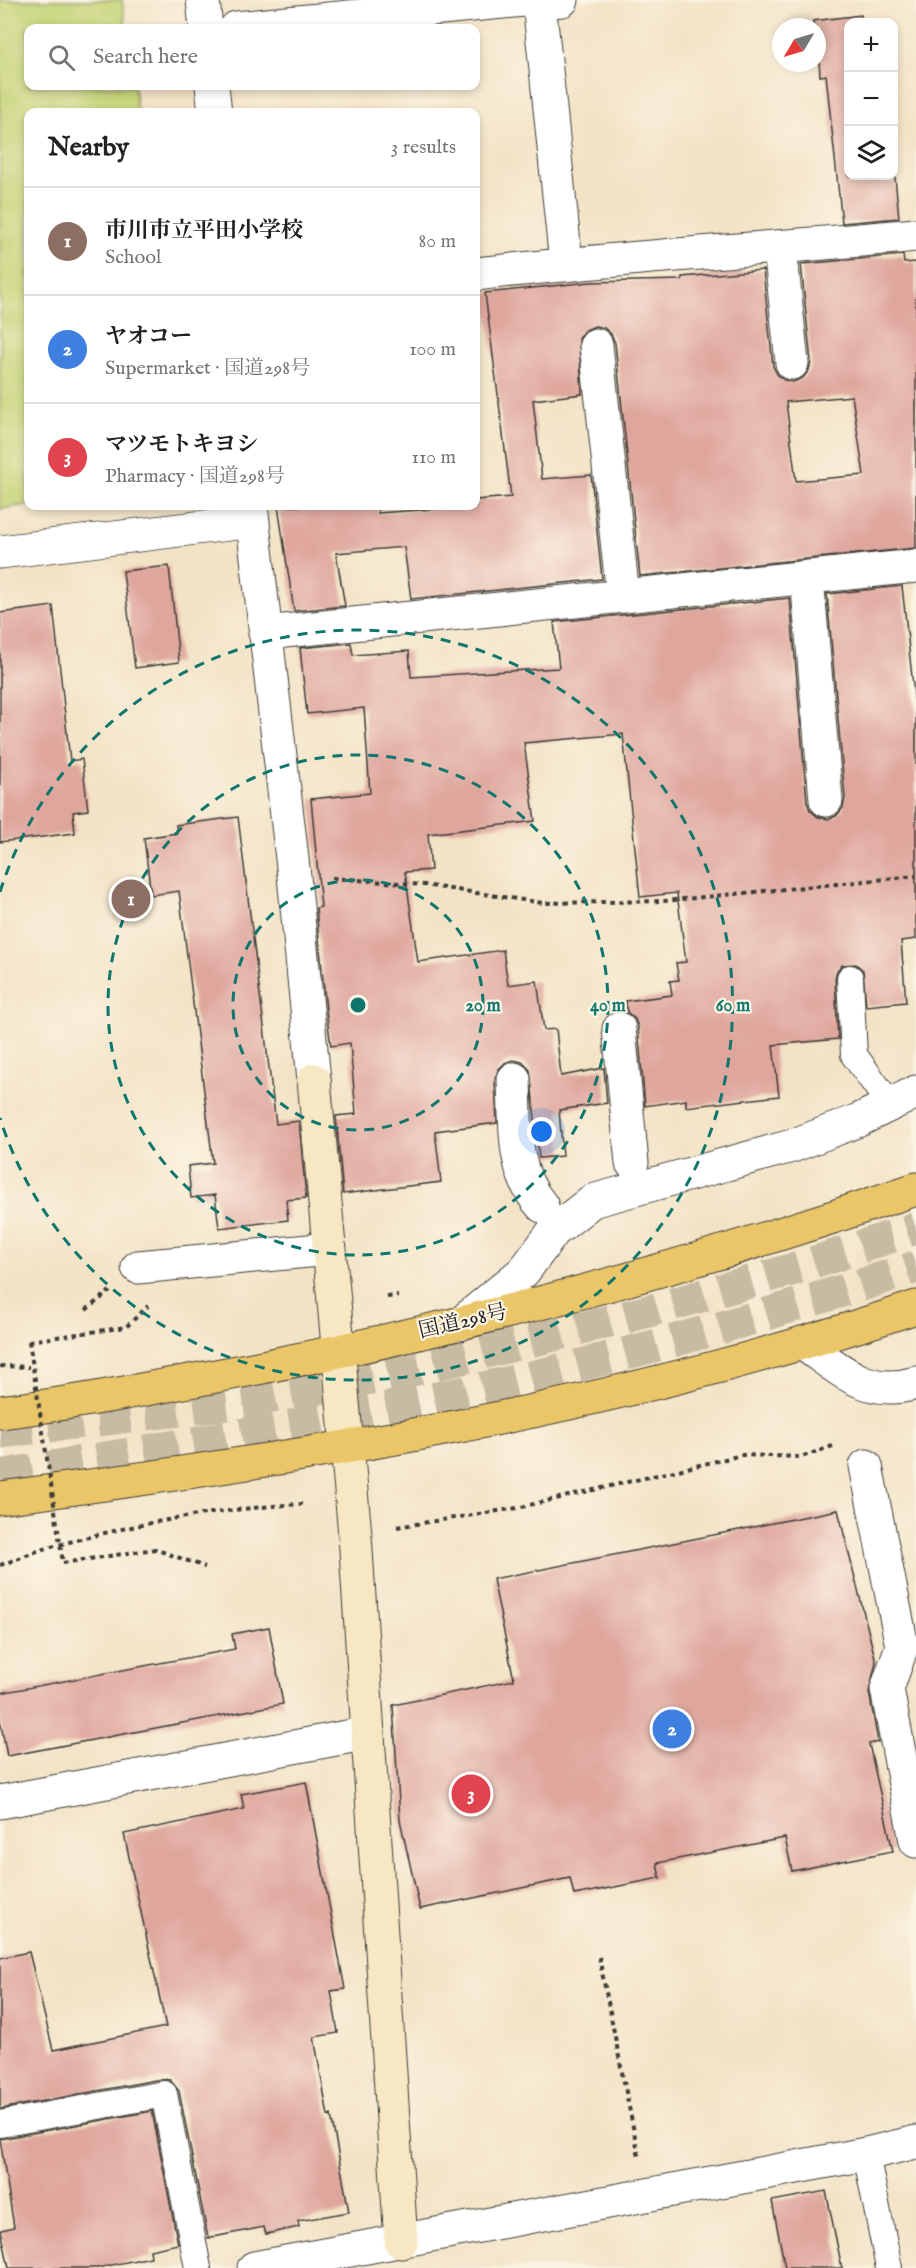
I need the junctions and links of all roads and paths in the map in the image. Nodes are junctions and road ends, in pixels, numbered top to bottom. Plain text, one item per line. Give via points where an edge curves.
1 (203, 0) edge
2 (537, 1) edge
3 (403, 6) edge
4 (206, 24) edge
5 (266, 24) edge
6 (212, 90) edge
7 (215, 108) edge
8 (916, 235) edge
9 (780, 248) junction
10 (566, 263) junction
11 (480, 274) edge
12 (596, 345) dead end
13 (792, 363) dead end
14 (252, 513) edge
15 (0, 552) edge
16 (916, 566) edge
17 (807, 577) junction
18 (623, 596) junction
19 (265, 633) junction
20 (826, 800) dead end
21 (294, 876) junction
22 (916, 876) edge
23 (850, 978) dead end
24 (619, 1029) dead end
25 (514, 1079) dead end
26 (903, 1099) edge
27 (632, 1163) dead end
28 (916, 1168) edge
29 (916, 1189) edge
30 (542, 1206) dead end
31 (790, 1233) junction
32 (330, 1250) junction
33 (138, 1267) dead end
34 (150, 1303) dead end
35 (916, 1307) edge
36 (460, 1324) junction
37 (802, 1343) junction
38 (339, 1351) junction
39 (916, 1383) edge
40 (57, 1405) junction
41 (0, 1406) edge
42 (0, 1412) edge
43 (841, 1444) dead end
44 (347, 1447) junction
45 (866, 1466) dead end
46 (92, 1486) junction
47 (0, 1498) edge
48 (302, 1504) dead end
49 (0, 1516) edge
50 (397, 1527) dead end
51 (0, 1565) edge
52 (205, 1567) dead end
53 (368, 1733) junction
54 (908, 1761) edge
55 (0, 1802) edge
56 (916, 1841) edge
57 (599, 1957) dead end
58 (0, 2124) edge
59 (916, 2142) edge
60 (866, 2154) junction
61 (639, 2158) dead end
62 (404, 2255) edge
63 (198, 2268) edge
64 (254, 2268) edge
65 (889, 2268) edge

1 - 4 street
2 - 3 street
2 - 10 street
3 - 5 street
6 - 7 street
8 - 9 street
9 - 10 street
9 - 13 street
10 - 11 street
12 - 18 street
14 - 15 street
14 - 19 street
16 - 17 street
17 - 18 street
17 - 20 street
18 - 19 street
19 - 21 street
21 - 22 path via 424,885 543,903 664,901
21 - 32 street
23 - 26 lane via 854,1055
24 - 27 street
25 - 30 street via 518,1160
26 - 36 street via 792,1146 592,1201 554,1231 524,1271
28 - 31 highway
29 - 31 highway, 国道298号
31 - 36 highway, 国道298号
32 - 33 street
32 - 38 street
34 - 52 path, bridge via 126,1327 29,1341 63,1563 155,1549
35 - 37 highway
36 - 38 highway, 国道298号
37 - 39 street via 869,1386 896,1388
37 - 44 highway via 535,1412
38 - 40 highway, 国道298号
38 - 44 street
40 - 41 highway
40 - 42 highway, 国道298号
43 - 50 path via 801,1457 742,1455 517,1508
44 - 46 highway
44 - 53 street
45 - 54 street via 902,1646 887,1689
46 - 47 highway
46 - 49 highway
48 - 51 path via 250,1507 170,1521 47,1548
53 - 55 street
53 - 62 street
54 - 56 street
57 - 61 path
58 - 63 lane via 164,2094
59 - 60 street
60 - 62 street
60 - 65 lane
62 - 64 street

